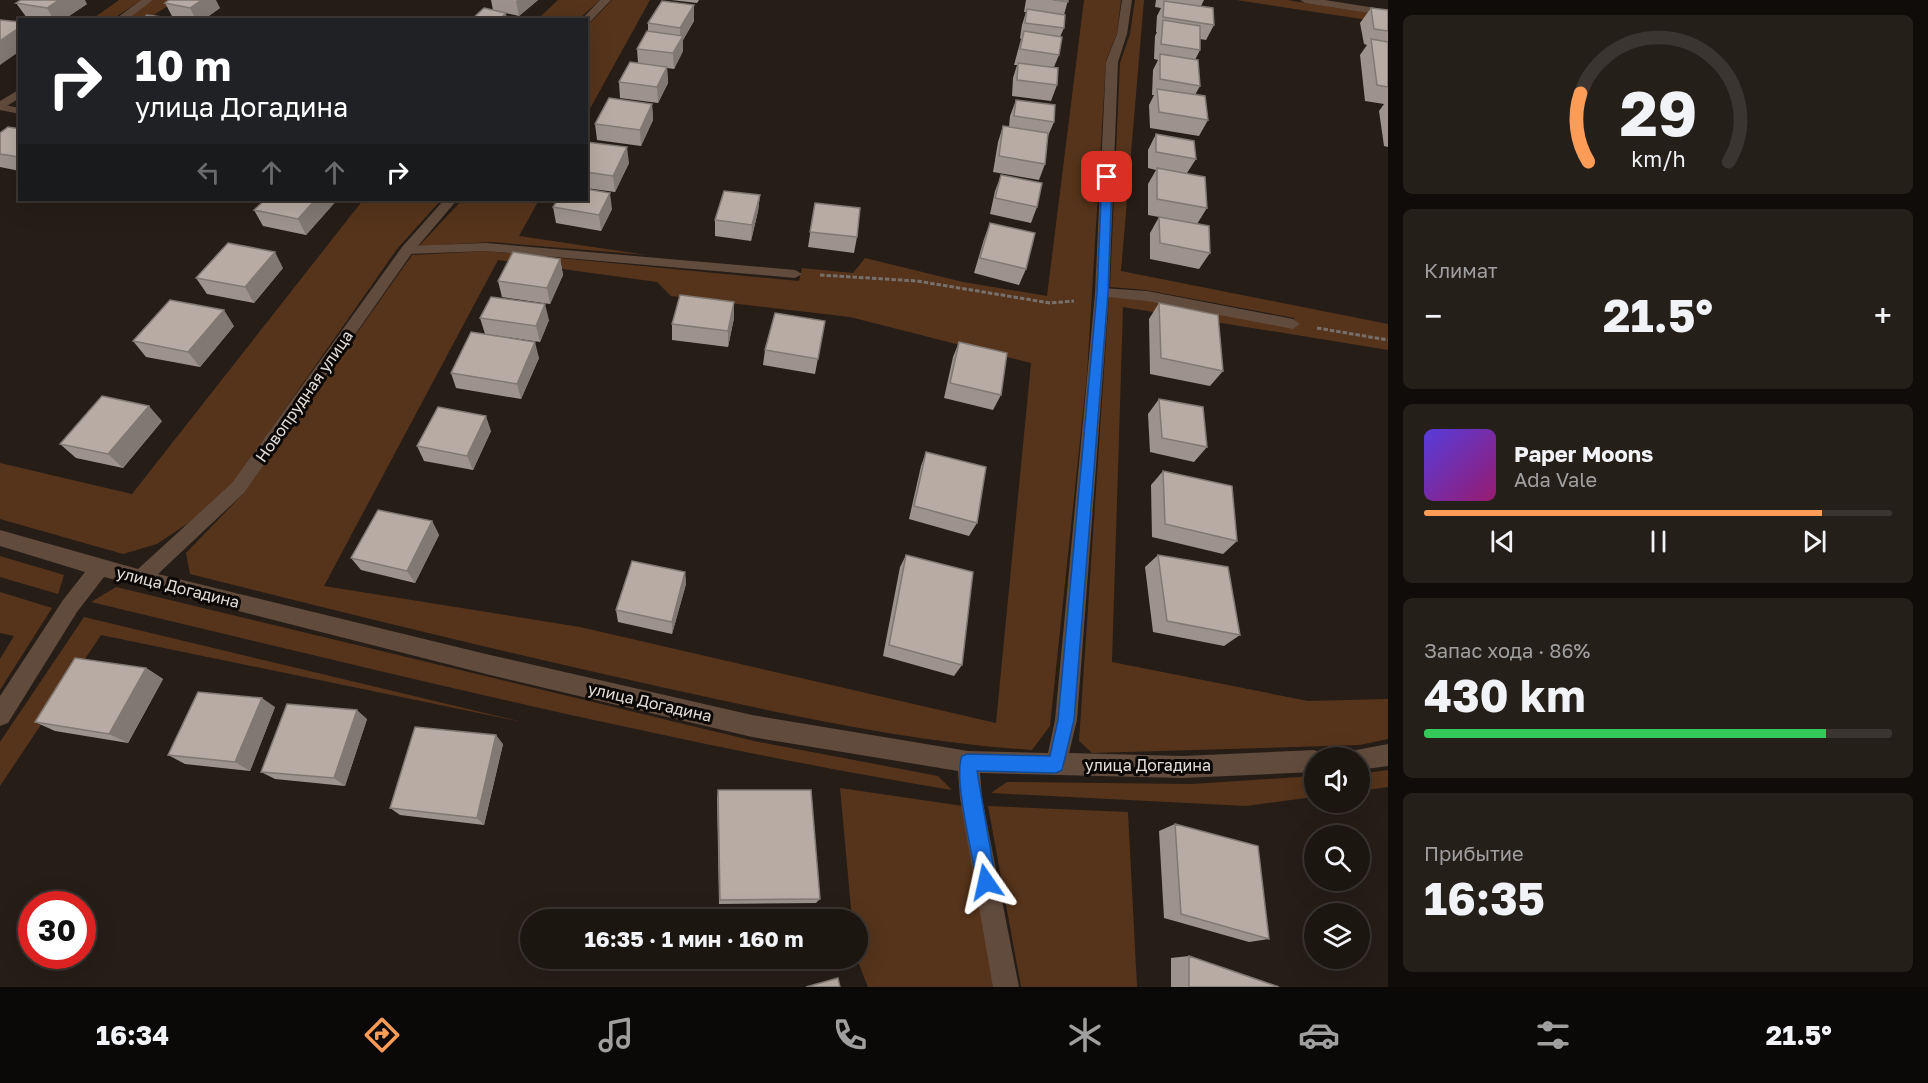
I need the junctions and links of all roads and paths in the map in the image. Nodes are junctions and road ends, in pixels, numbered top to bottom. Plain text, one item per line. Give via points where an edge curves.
1 (148, 0) edge
2 (606, 0) edge
3 (1127, 0) edge
4 (1305, 0) edge
5 (1388, 13) edge
6 (122, 18) edge
7 (588, 18) edge
8 (18, 93) edge
9 (0, 106) edge
10 (18, 110) edge
11 (450, 201) edge
12 (407, 250) junction
13 (795, 274) joint
14 (1102, 293) junction
15 (1293, 324) joint
16 (1388, 340) edge
17 (0, 538) edge
18 (100, 568) junction
19 (142, 578) junction
20 (0, 715) edge
21 (1388, 755) edge
22 (1370, 757) edge
23 (1304, 761) edge
24 (968, 762) junction
25 (1056, 764) junction
26 (1006, 987) edge

1 - 6 street
2 - 7 street
3 - 14 street via 1122,34 1112,62
4 - 5 street
8 - 9 street
9 - 10 lane
11 - 12 street, Новопрудная улица
12 - 13 lane via 486,247
12 - 19 street, Новопрудная улица via 238,488 207,519 166,550
13 - 14 path via 917,281 1050,303
14 - 15 lane via 1147,296
14 - 25 street via 1066,720
15 - 16 path
17 - 18 street, улица Догадина
18 - 19 street, улица Догадина
18 - 20 street via 70,606
19 - 24 street, улица Догадина via 752,726
21 - 22 street
23 - 25 street, улица Догадина via 1183,767
24 - 25 street, улица Догадина
24 - 26 street via 971,798

